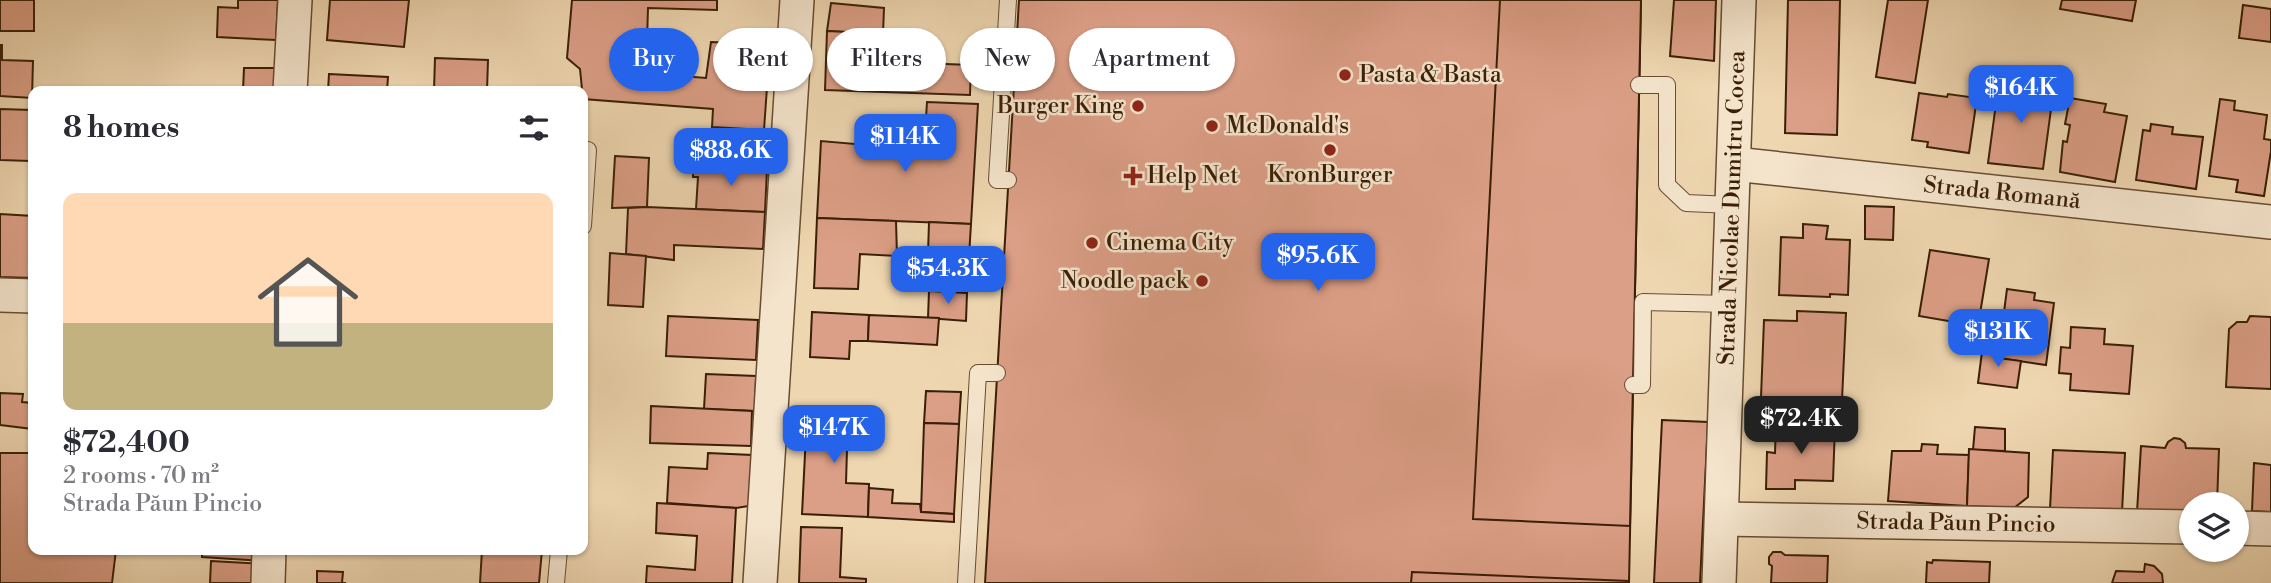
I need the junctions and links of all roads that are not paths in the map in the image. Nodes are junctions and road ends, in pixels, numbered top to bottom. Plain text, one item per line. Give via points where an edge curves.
1 (295, 0) edge
2 (797, 0) edge
3 (1008, 0) edge
4 (1739, 0) edge
5 (1639, 85) dead end
6 (290, 86) edge
7 (1734, 164) junction
8 (1008, 180) dead end
9 (1732, 205) junction
10 (2271, 222) edge
11 (0, 295) edge
12 (28, 296) edge
13 (1729, 304) junction
14 (997, 373) dead end
15 (1633, 385) dead end
16 (1722, 519) junction
17 (2179, 527) edge
18 (2249, 528) edge
19 (2271, 528) edge
20 (269, 555) edge
21 (559, 555) edge
22 (268, 583) edge
23 (556, 583) edge
24 (760, 583) edge
25 (966, 583) edge
26 (1719, 583) edge

1 - 6 street
2 - 24 street
3 - 8 lane via 997,180
4 - 7 street, Strada Nicolae Dumitru Cocea
5 - 9 lane via 1667,85 1667,185 1686,203
7 - 9 street, Strada Nicolae Dumitru Cocea
7 - 10 street, Strada Romană
9 - 13 street, Strada Nicolae Dumitru Cocea
11 - 12 street
13 - 15 lane via 1643,302 1642,385
13 - 16 street, Strada Nicolae Dumitru Cocea
14 - 25 lane via 978,373
16 - 17 street, Strada Păun Pincio
16 - 26 street, Strada Nicolae Dumitru Cocea
18 - 19 street
20 - 22 street
21 - 23 lane

